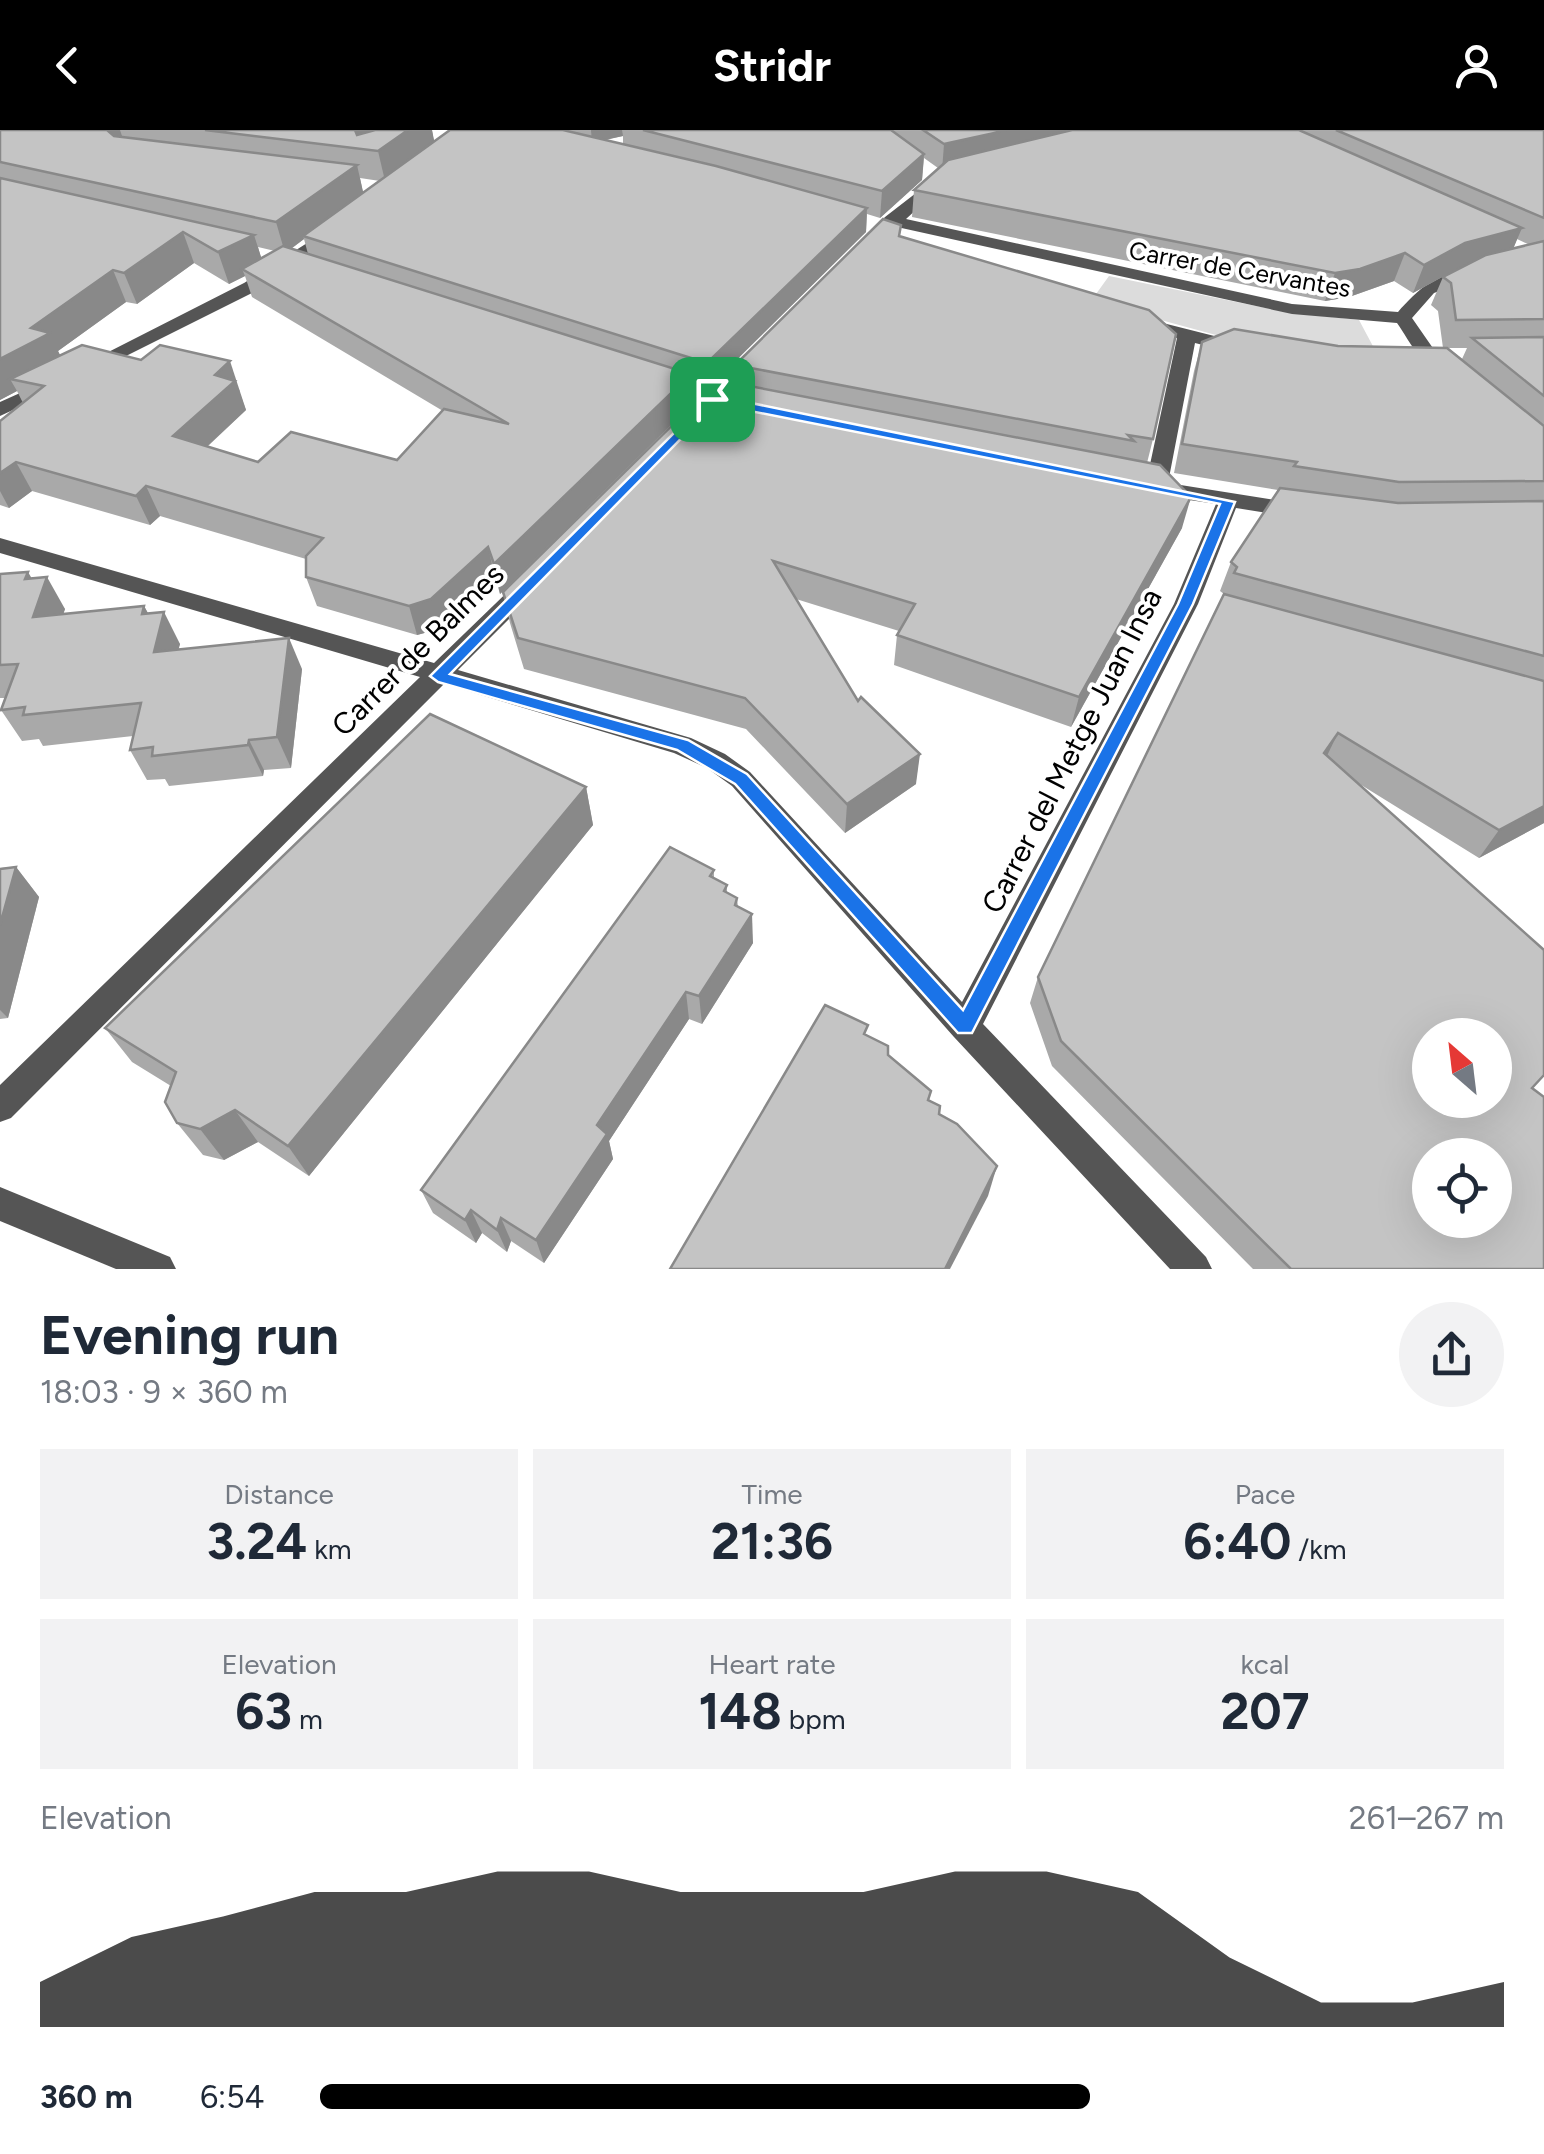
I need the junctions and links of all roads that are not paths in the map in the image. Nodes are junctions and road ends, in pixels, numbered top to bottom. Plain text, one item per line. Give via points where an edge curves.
1 (958, 176) edge
2 (346, 222) edge
3 (880, 227) junction
4 (915, 248) edge
5 (265, 256) edge
6 (850, 262) edge
7 (1070, 263) junction
8 (298, 267) junction
9 (1486, 270) edge
10 (1058, 279) edge
11 (1116, 316) edge
12 (1403, 318) junction
13 (1188, 337) junction
14 (1246, 349) edge
15 (1408, 357) edge
16 (1468, 357) dead end
17 (1430, 358) junction
18 (1458, 382) edge
19 (0, 410) edge
20 (1228, 502) junction
21 (1318, 514) edge
22 (0, 545) edge
23 (548, 566) edge
24 (438, 676) junction
25 (965, 1027) junction
26 (0, 1107) edge
27 (0, 1204) edge
28 (158, 1269) edge
29 (1194, 1269) edge

1 - 3 street via 931,175
2 - 8 street
3 - 4 street
3 - 6 street
3 - 7 street, Carrer de Cervantes
5 - 8 street
7 - 10 street
7 - 12 street, Carrer de Cervantes via 1292,308
8 - 19 street
9 - 12 street via 1435,284
11 - 13 street
12 - 17 street
13 - 14 street
13 - 20 street via 1146,486
15 - 17 street
16 - 17 street
17 - 18 street
20 - 21 street
20 - 25 street, Carrer del Metge Juan Insa via 1195,607
22 - 24 street
23 - 24 street, Carrer de Balmes
24 - 25 street via 682,745 716,761 741,779
24 - 26 street, Carrer de Balmes
25 - 29 street
27 - 28 street

